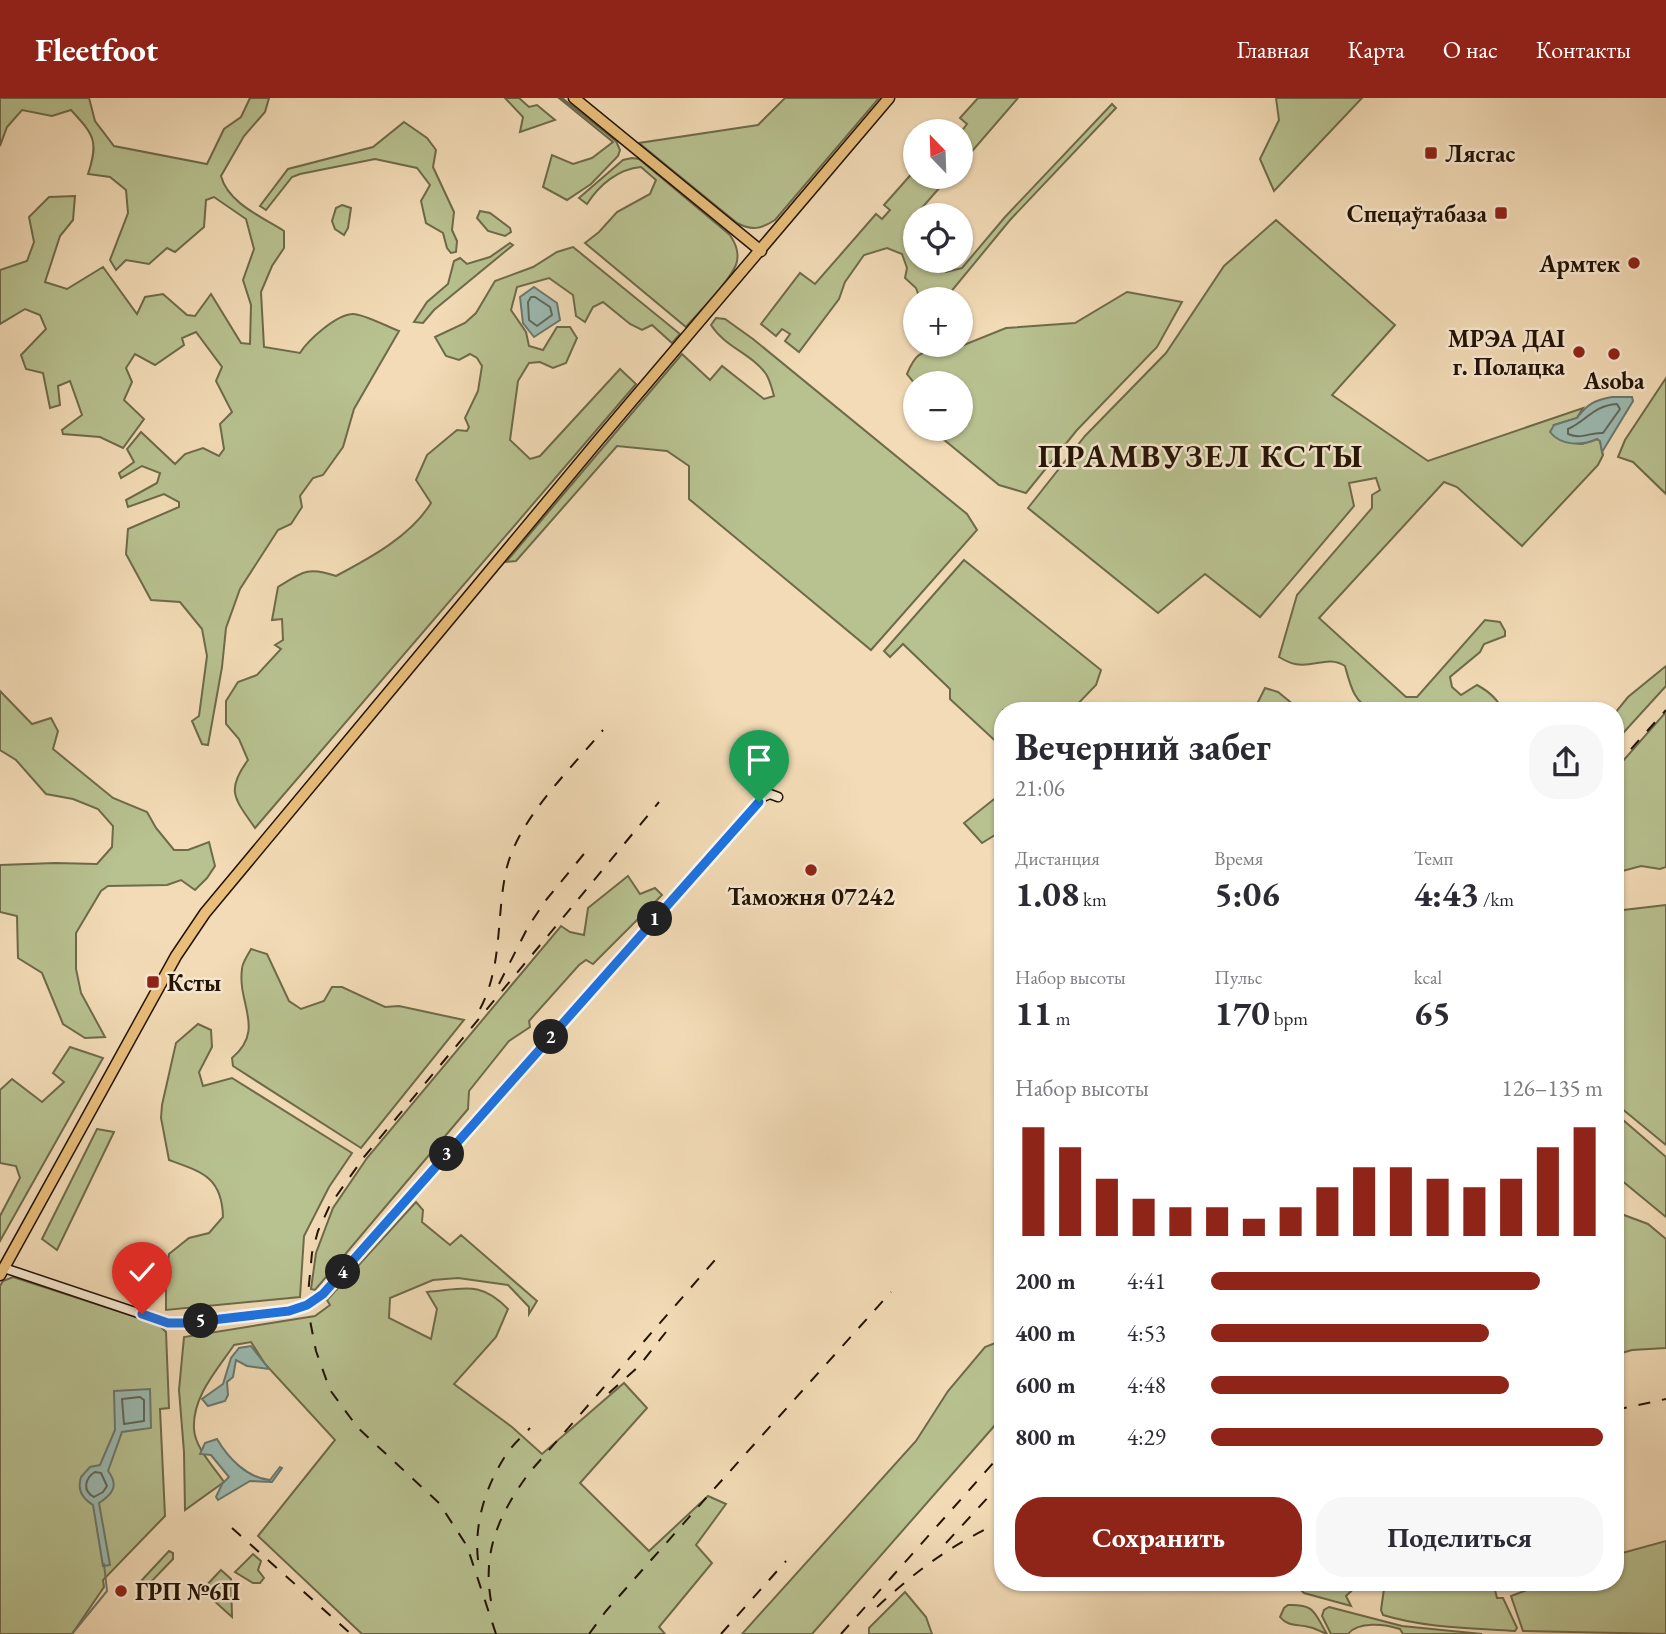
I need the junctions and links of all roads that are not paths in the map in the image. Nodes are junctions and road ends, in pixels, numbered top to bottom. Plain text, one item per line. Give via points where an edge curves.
1 (574, 98) edge
2 (889, 98) edge
3 (761, 251) junction
4 (778, 797) dead end
5 (2, 1271) edge

1 - 3 main road
2 - 3 main road
3 - 5 main road via 311,782 188,936
4 - 5 street via 763,797 323,1294 307,1305 289,1311 168,1323

